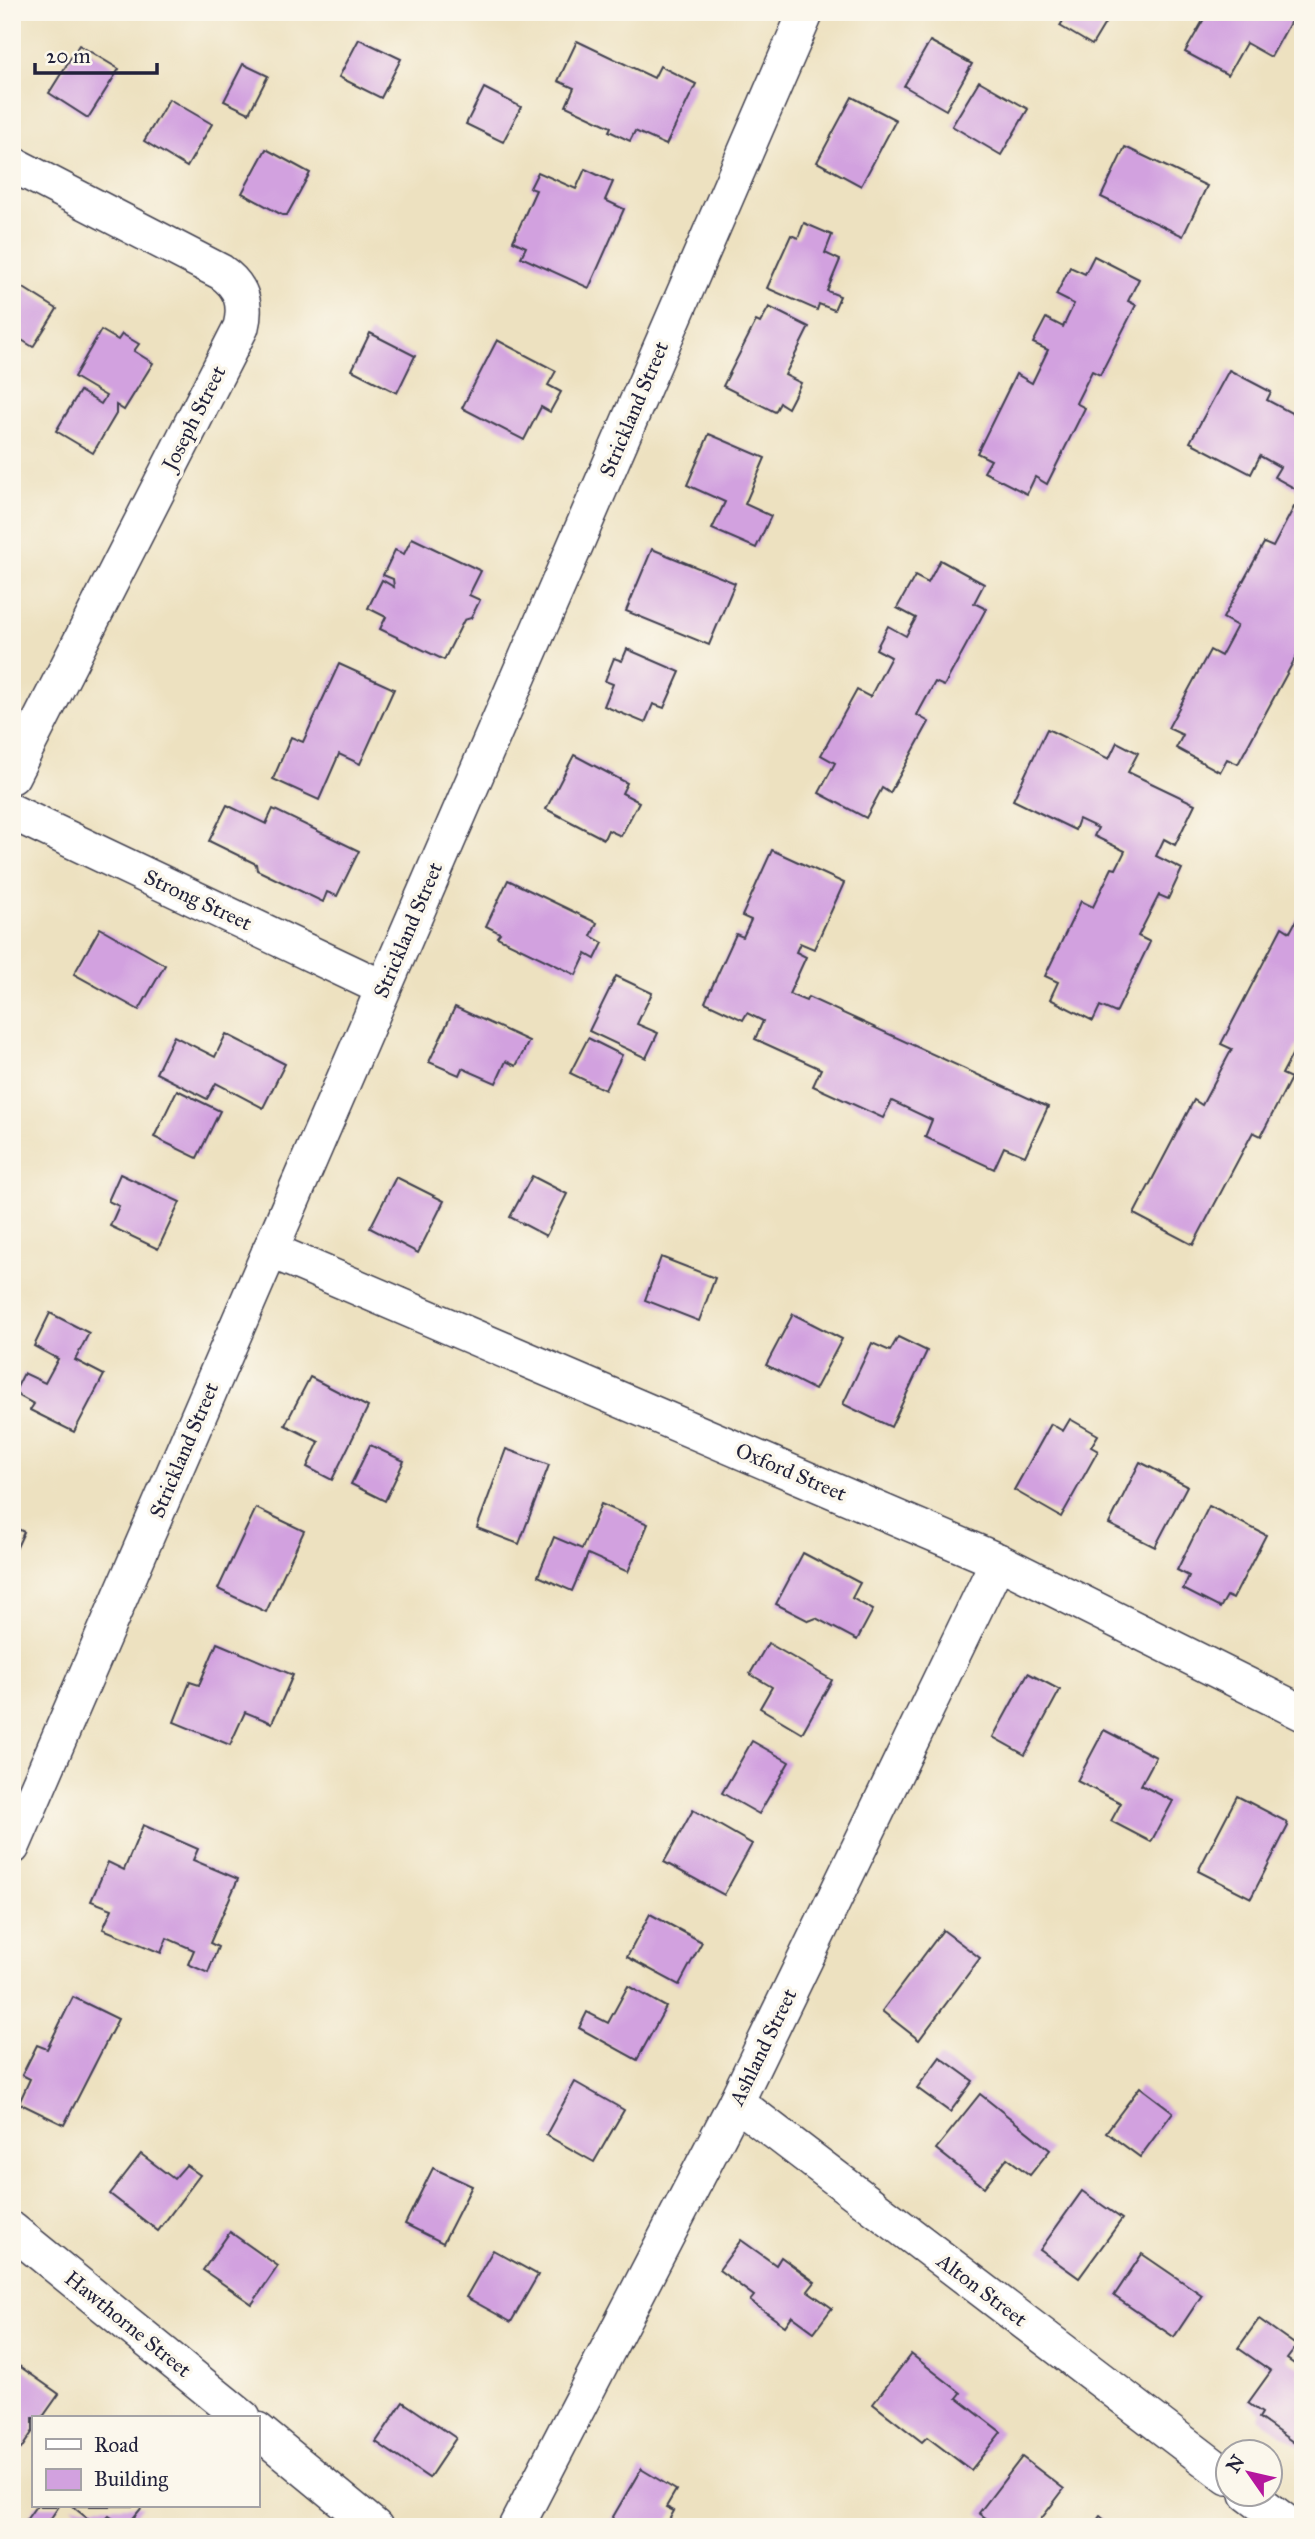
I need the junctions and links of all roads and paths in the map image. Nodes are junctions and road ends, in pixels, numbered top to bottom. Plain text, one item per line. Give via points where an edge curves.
1 (806, 12) edge
2 (12, 164) edge
3 (12, 776) edge
4 (12, 812) edge
5 (383, 988) junction
6 (270, 1250) junction
7 (998, 1561) junction
8 (1303, 1713) edge
9 (12, 1847) edge
10 (736, 2102) junction
11 (12, 2230) edge
12 (241, 2416) edge
13 (259, 2432) edge
14 (1214, 2467) edge
15 (1267, 2508) edge
16 (375, 2527) edge
17 (516, 2527) edge
18 (1292, 2527) edge

1 - 5 street, Strickland Street
2 - 3 street, Joseph Street via 221,272 239,289 244,302 241,327
4 - 5 street, Strong Street
5 - 6 street, Strickland Street
6 - 7 street, Oxford Street
6 - 9 street, Strickland Street
7 - 8 street, Oxford Street
7 - 10 street, Ashland Street
10 - 14 street, Alton Street
10 - 17 street, Ashland Street
11 - 12 street, Hawthorne Street
13 - 16 street
15 - 18 street

